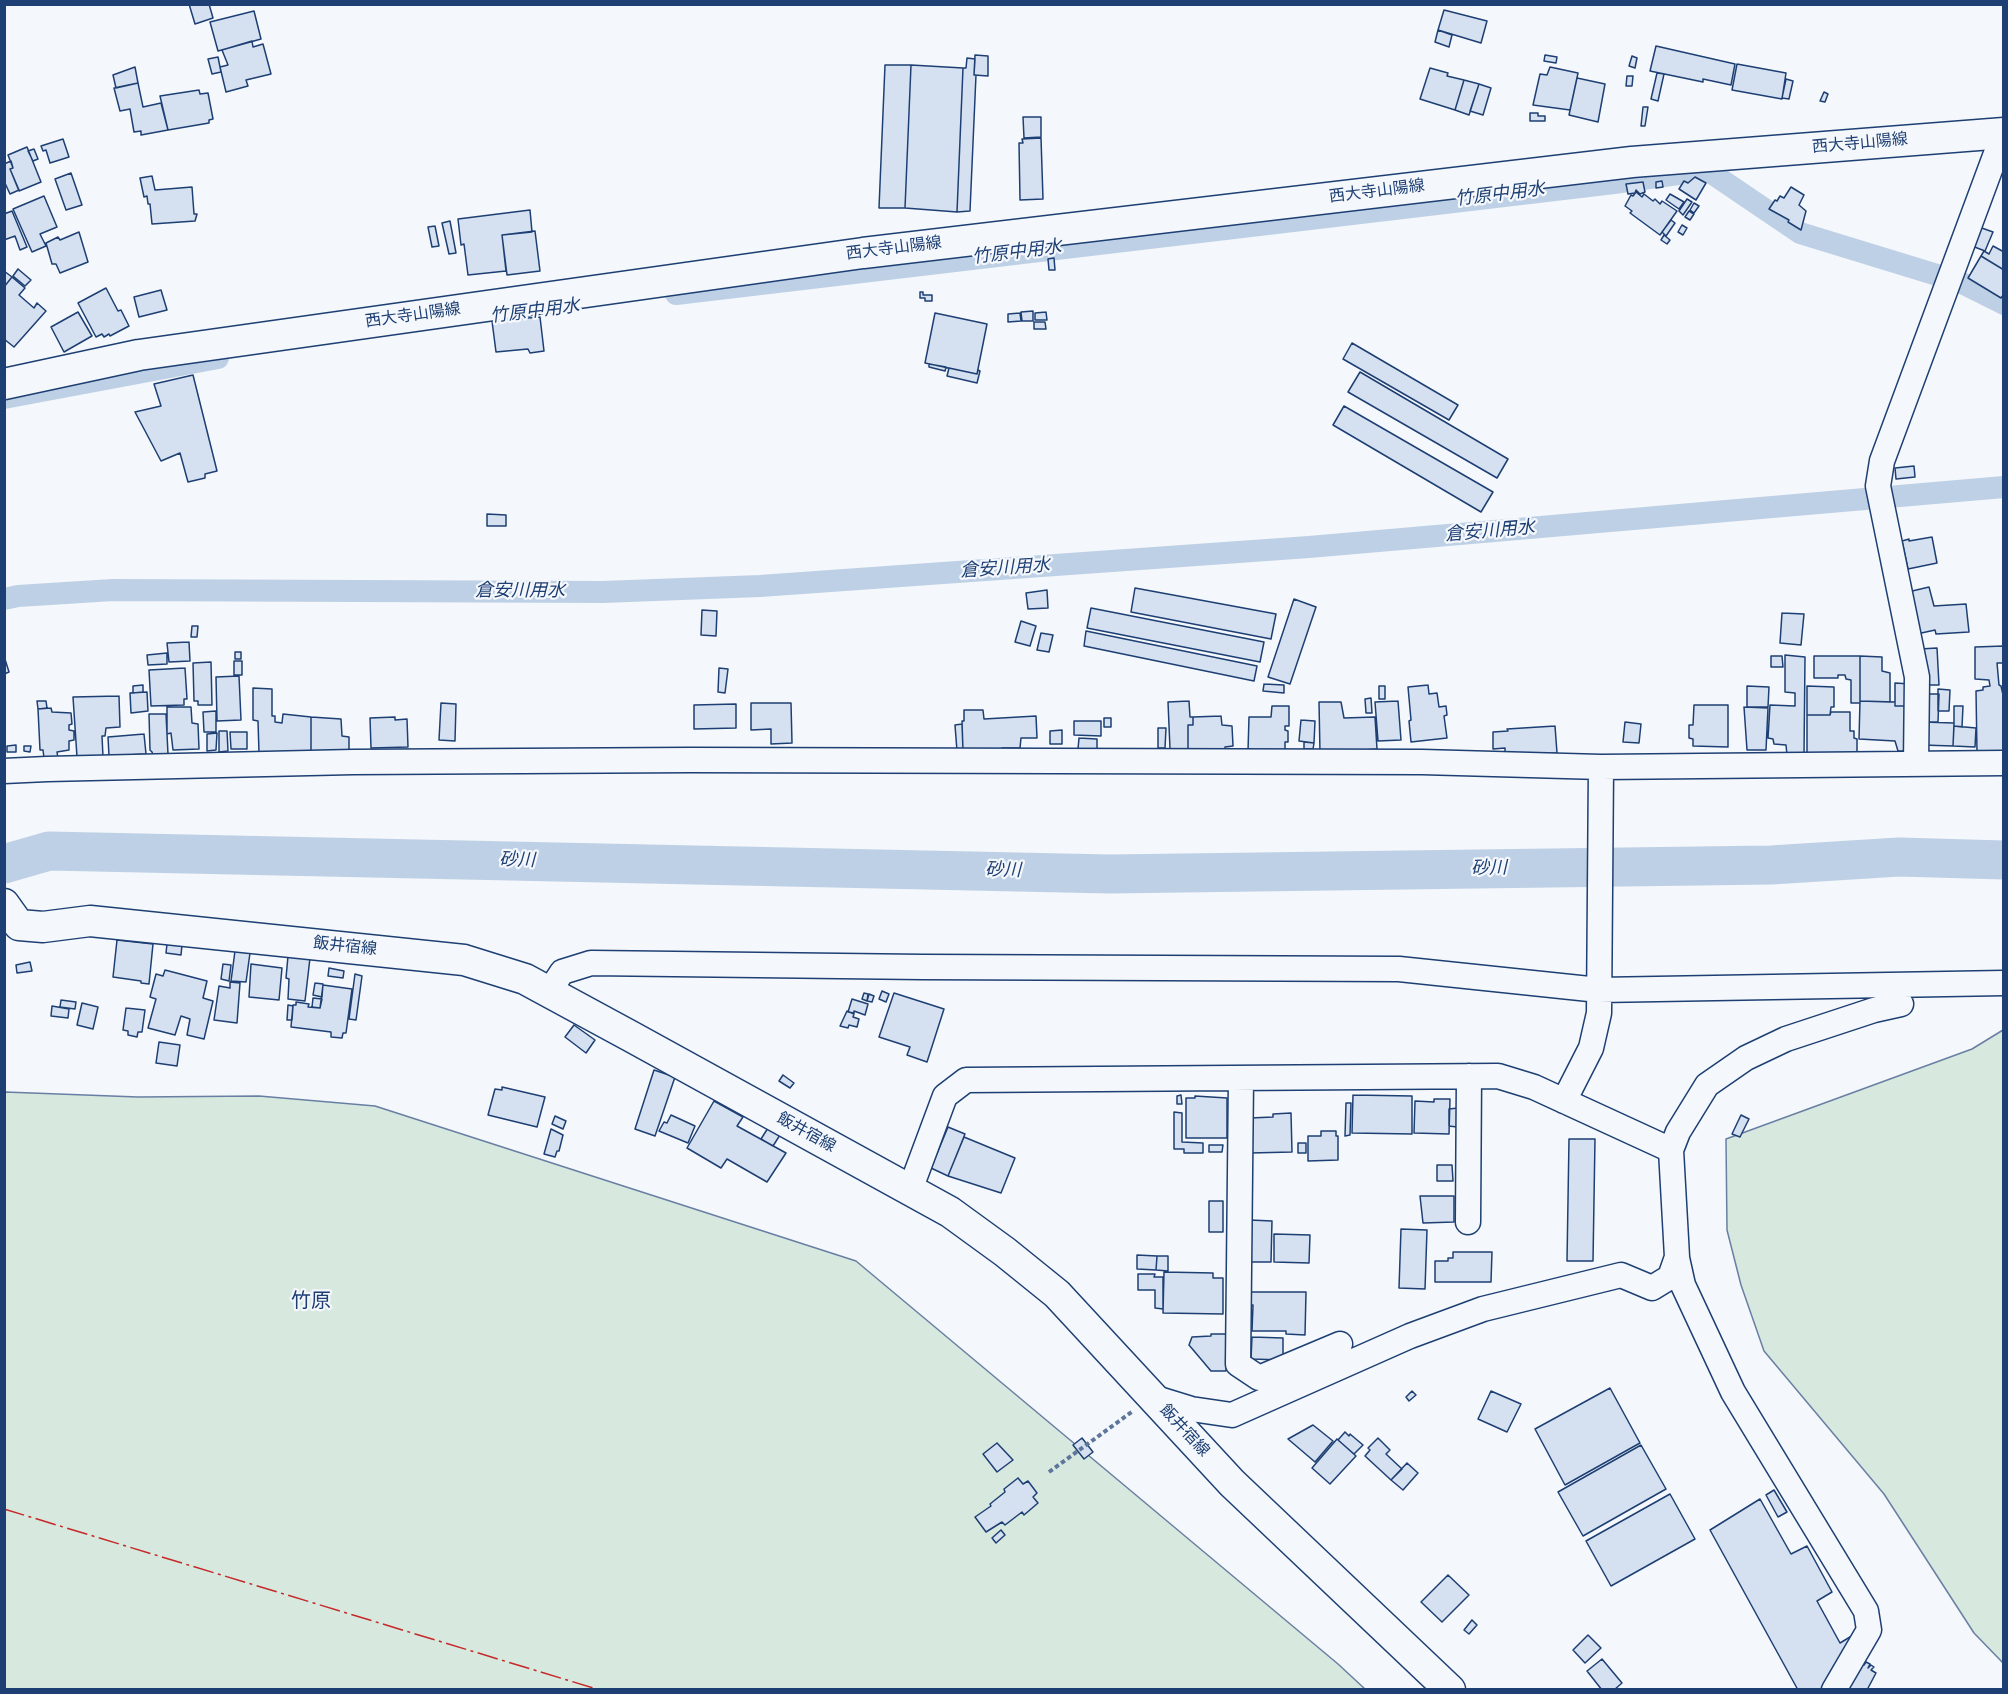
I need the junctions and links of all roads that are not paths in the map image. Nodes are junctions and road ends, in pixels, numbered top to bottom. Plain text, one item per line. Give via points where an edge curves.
1 (2003, 132) edge
2 (4, 384) edge
3 (2004, 763) edge
4 (1916, 764) junction
5 (1601, 767) junction
6 (4, 771) edge
7 (4, 904) edge
8 (2004, 983) edge
9 (1599, 985) junction
10 (549, 992) junction
11 (1901, 1004) dead end
12 (1469, 1076) junction
13 (1240, 1078) junction
14 (1564, 1101) junction
15 (1671, 1150) junction
16 (910, 1190) junction
17 (1468, 1222) dead end
18 (1677, 1255) junction
19 (1340, 1344) dead end
20 (1152, 1397) junction
21 (1450, 1689) edge
22 (1834, 1689) edge

1 - 2 main road, 西大寺山陽線 via 1632,162 863,253 139,355
1 - 4 street via 1882,461 1878,486 1917,677
3 - 4 street
4 - 5 street
5 - 6 street via 1422,762 690,759
5 - 9 street
7 - 10 main road, 飯井宿線 via 19,925 43,927 90,921 464,960 525,979
8 - 9 street
9 - 10 street via 1399,969 591,963 562,972
9 - 14 street via 1599,1013 1591,1048
10 - 16 main road, 飯井宿線
11 - 15 street via 1786,1039 1746,1058 1707,1085
12 - 13 street
12 - 14 street via 1498,1076
12 - 17 street
13 - 16 street via 966,1080 945,1096
13 - 19 street via 1238,1364 1259,1378
14 - 15 street
15 - 18 street
16 - 20 main road, 飯井宿線 via 950,1212 1057,1294
18 - 20 street via 1670,1277 1652,1288 1621,1275 1483,1309 1410,1336 1232,1415 1191,1409
18 - 22 street via 1683,1285 1733,1392 1866,1611 1869,1630
20 - 21 main road, 飯井宿線 via 1232,1483

